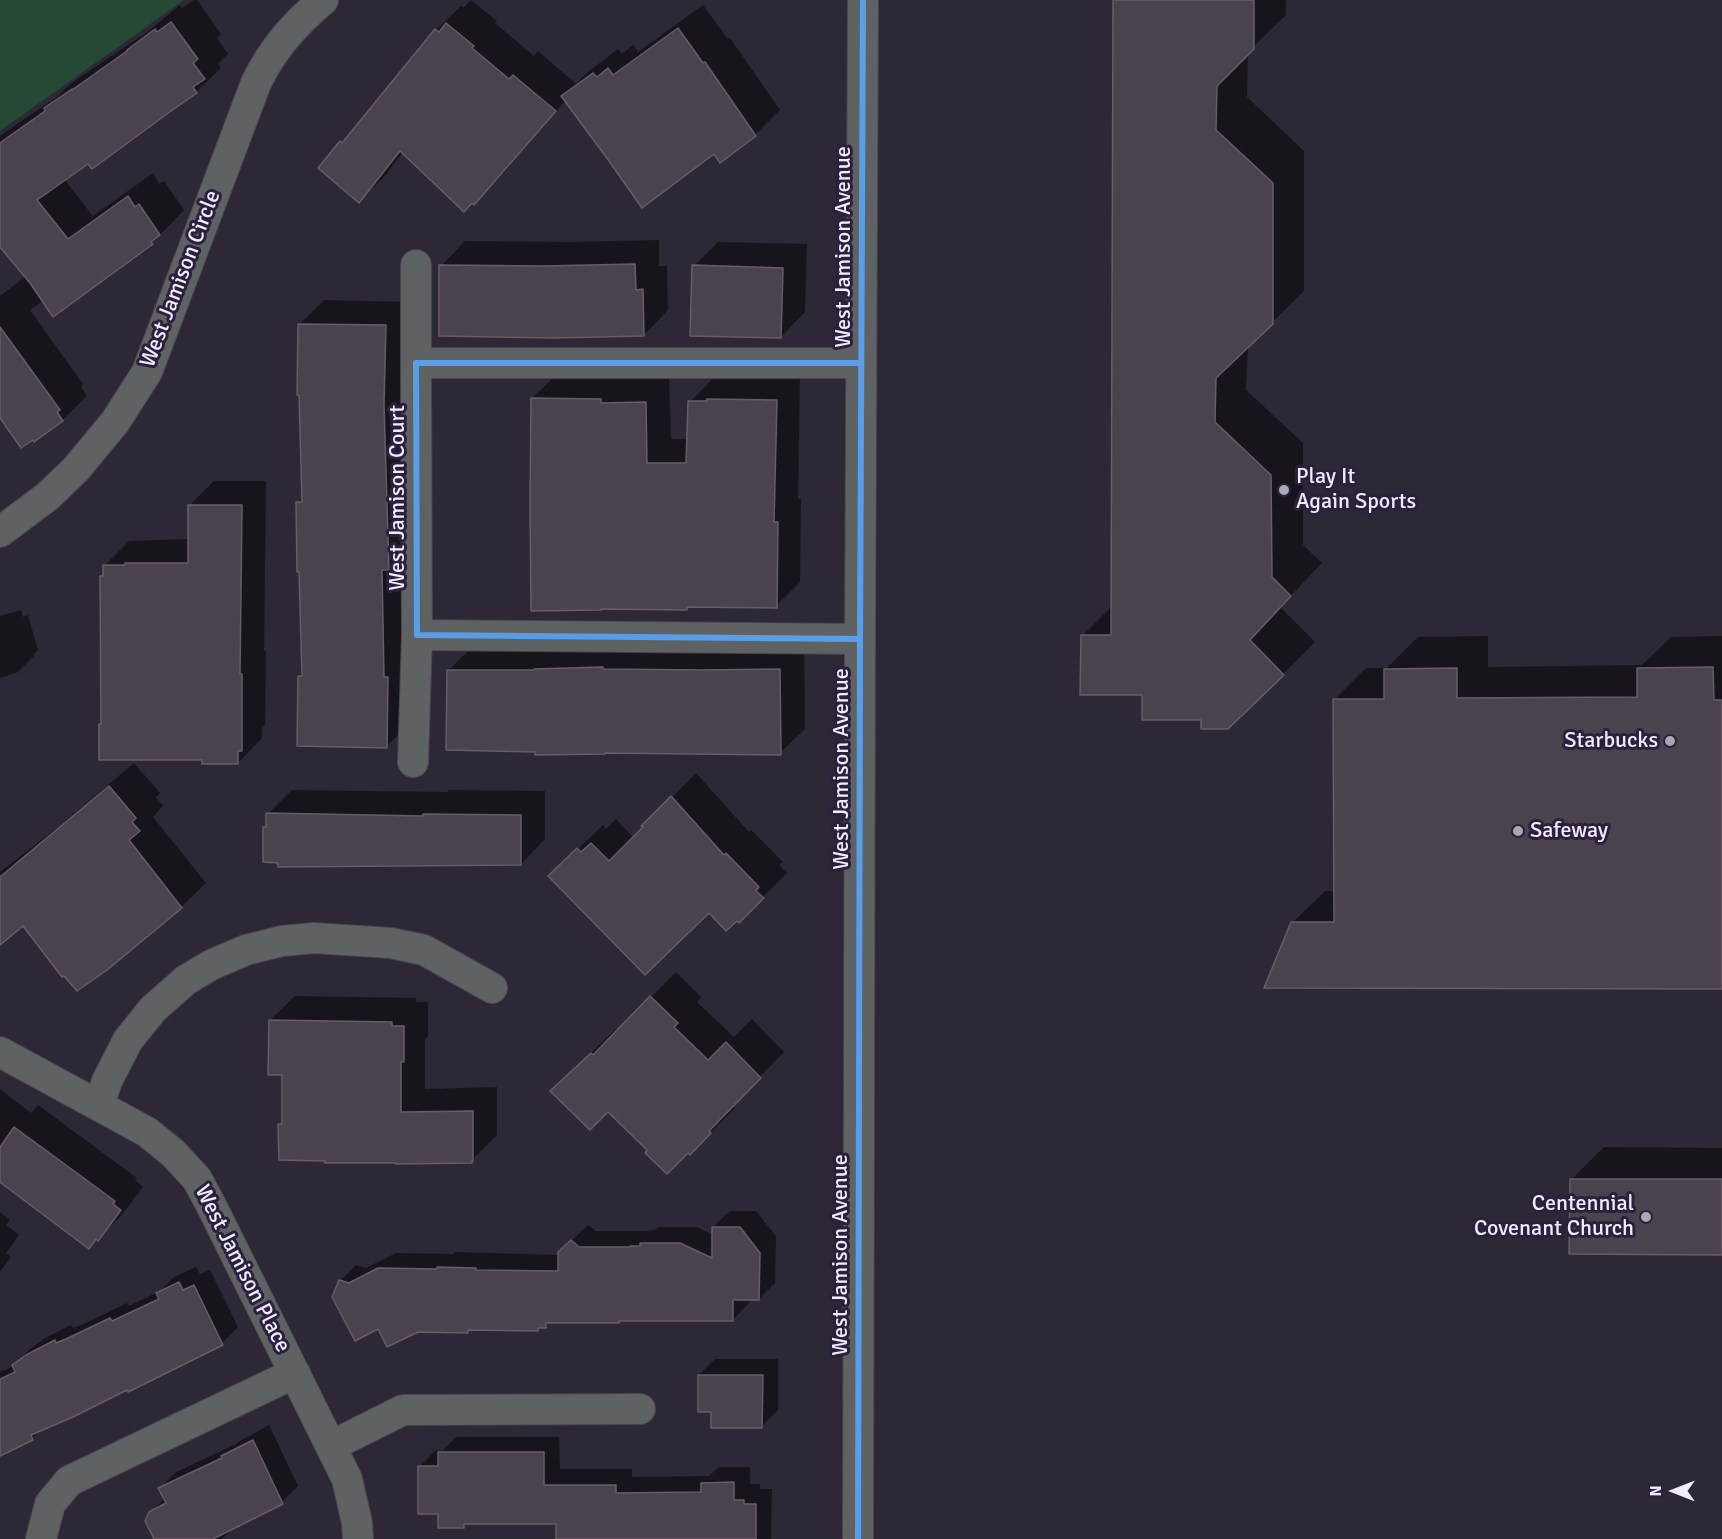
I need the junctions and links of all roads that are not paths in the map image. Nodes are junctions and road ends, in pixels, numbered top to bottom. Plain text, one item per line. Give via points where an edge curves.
1 (323, 0) edge
2 (863, 0) edge
3 (416, 265) dead end
4 (416, 363) junction
5 (861, 363) junction
6 (0, 532) edge
7 (417, 635) junction
8 (860, 639) junction
9 (414, 762) dead end
10 (492, 988) dead end
11 (0, 1052) edge
12 (99, 1105) junction
13 (295, 1373) junction
14 (640, 1409) dead end
15 (331, 1446) junction
16 (41, 1539) edge
17 (358, 1539) edge
18 (858, 1539) edge

1 - 6 street, West Jamison Circle via 297,23 266,63 256,83 147,372 115,422 76,469
2 - 5 street, West Jamison Avenue
3 - 4 street, West Jamison Court
4 - 5 street
4 - 7 street, West Jamison Court
5 - 8 street, West Jamison Avenue
7 - 8 street
7 - 9 street, West Jamison Court
8 - 18 street, West Jamison Avenue
10 - 12 street via 424,950 391,943 314,938 246,950 186,980 153,1009 128,1040
11 - 12 street, West Jamison Place
12 - 13 street, West Jamison Place via 147,1132 197,1179
13 - 15 street, West Jamison Place
13 - 16 street, West Jamison Place via 69,1480 50,1504
14 - 15 street via 403,1410
15 - 17 street, West Jamison Place via 347,1479

